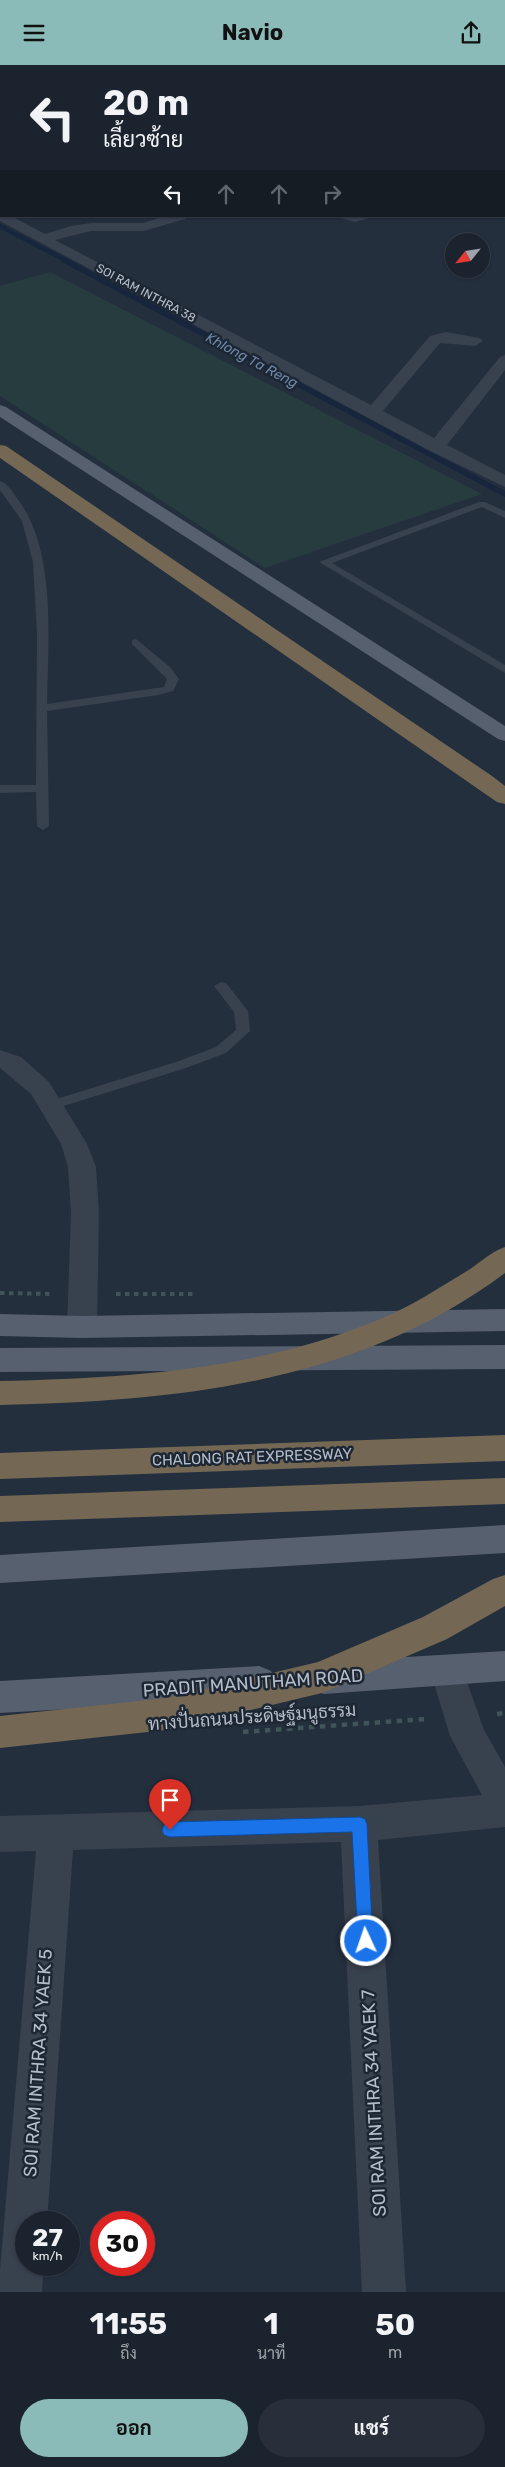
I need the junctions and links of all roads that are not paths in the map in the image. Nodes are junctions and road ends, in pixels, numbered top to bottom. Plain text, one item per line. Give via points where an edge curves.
1 (2, 217) edge
2 (177, 217) edge
3 (343, 217) edge
4 (367, 217) edge
5 (44, 239) junction
6 (475, 341) dead end
7 (505, 360) edge
8 (0, 410) edge
9 (373, 413) junction
10 (0, 433) edge
11 (436, 447) junction
12 (0, 450) edge
13 (505, 482) edge
14 (0, 484) edge
15 (80, 485) dead end
16 (120, 510) dead end
17 (505, 515) edge
18 (136, 642) dead end
19 (505, 670) edge
20 (43, 708) junction
21 (505, 735) edge
22 (505, 774) edge
23 (41, 788) junction
24 (0, 789) edge
25 (505, 797) edge
26 (43, 826) dead end
27 (221, 986) dead end
28 (0, 1059) edge
29 (52, 1105) junction
30 (505, 1258) edge
31 (505, 1320) edge
32 (0, 1325) edge
33 (82, 1327) junction
34 (505, 1357) edge
35 (0, 1360) edge
36 (0, 1393) edge
37 (505, 1448) edge
38 (0, 1466) edge
39 (505, 1491) edge
40 (0, 1509) edge
41 (505, 1539) edge
42 (0, 1569) edge
43 (505, 1589) edge
44 (505, 1666) edge
45 (447, 1670) junction
46 (0, 1697) edge
47 (0, 1732) edge
48 (505, 1801) edge
49 (505, 1810) edge
50 (360, 1824) junction
51 (56, 1833) junction
52 (0, 1834) edge
53 (20, 2292) edge
54 (384, 2292) edge

1 - 5 street, SOI RAM INTHRA 38
2 - 5 street via 144,227 91,227
3 - 4 lane
5 - 9 street, SOI RAM INTHRA 38
6 - 9 street via 446,337 435,339
7 - 11 street
8 - 21 main road
9 - 11 street, SOI RAM INTHRA 38
10 - 15 highway
11 - 13 street, SOI RAM INTHRA 38
12 - 25 highway
14 - 20 lane via 27,521 41,572
16 - 22 highway
17 - 19 lane via 482,504 324,562
18 - 20 lane via 166,669 173,679 169,689
20 - 23 lane
23 - 24 lane
23 - 26 lane
27 - 29 lane via 241,1011 243,1031 221,1050
28 - 29 street via 19,1069 40,1088
29 - 33 street via 74,1143 82,1167
30 - 36 highway via 478,1278 392,1327 297,1361 189,1381 84,1391
31 - 33 main road
32 - 33 main road
34 - 35 main road
37 - 38 highway, CHALONG RAT EXPRESSWAY
39 - 40 highway
41 - 42 main road
43 - 47 highway via 435,1628 322,1677 166,1714
44 - 45 main road, PRADIT MANUTHAM ROAD
45 - 46 main road, PRADIT MANUTHAM ROAD
45 - 48 street via 468,1736
49 - 50 street
50 - 51 street
50 - 54 street, SOI RAM INTHRA 34 YAEK 7
51 - 52 street
51 - 53 street, SOI RAM INTHRA 34 YAEK 5

